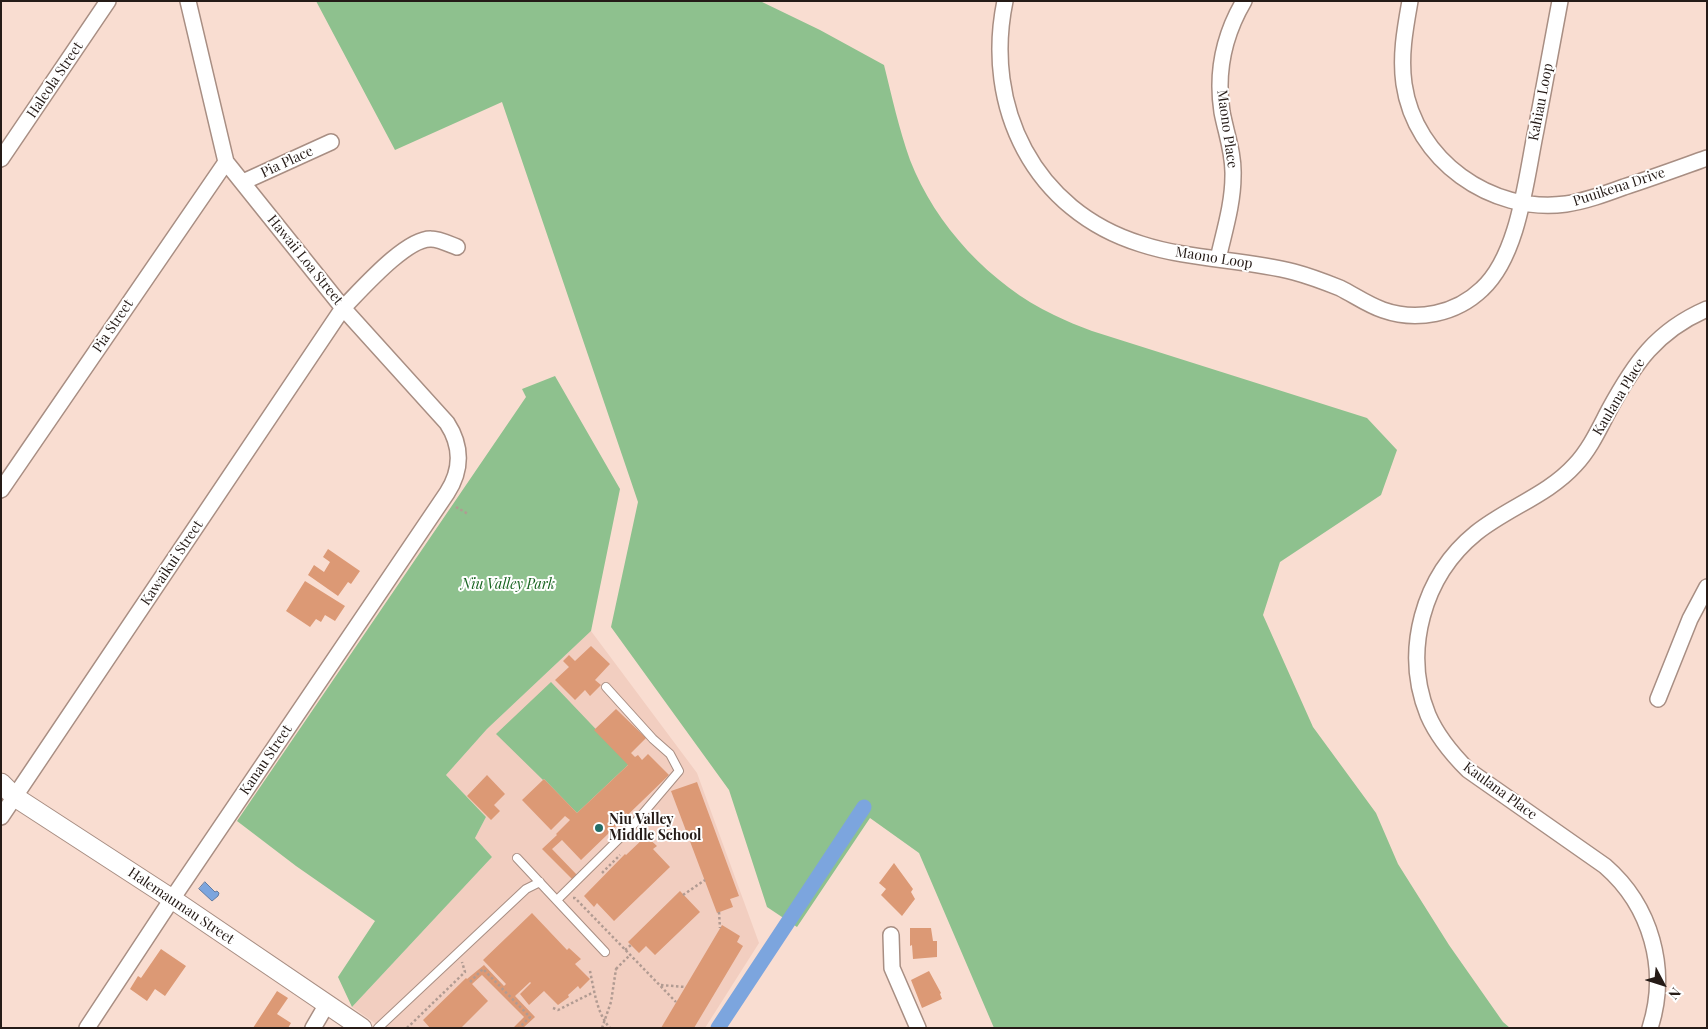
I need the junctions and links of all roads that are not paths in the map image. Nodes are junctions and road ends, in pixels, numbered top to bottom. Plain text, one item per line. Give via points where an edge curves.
1 (108, 1) edge
2 (188, 1) edge
3 (1005, 1) edge
4 (1244, 1) edge
5 (1410, 1) edge
6 (1560, 1) edge
7 (331, 142) dead end
8 (1707, 158) edge
9 (1, 159) edge
10 (226, 162) junction
11 (242, 182) junction
12 (1522, 203) junction
13 (456, 247) dead end
14 (1218, 259) junction
15 (344, 308) junction
16 (1707, 309) edge
17 (1, 490) edge
18 (447, 493) joint
19 (1707, 587) edge
20 (606, 687) dead end
21 (1658, 699) dead end
22 (1, 783) edge
23 (15, 797) junction
24 (1, 818) edge
25 (517, 858) dead end
26 (540, 882) junction
27 (172, 899) junction
28 (557, 900) junction
29 (890, 935) dead end
30 (605, 952) dead end
31 (327, 1004) junction
32 (87, 1028) edge
33 (313, 1028) edge
34 (362, 1028) edge
35 (378, 1028) edge
36 (918, 1028) edge
37 (1650, 1028) edge

1 - 9 street, Haleola Street
2 - 10 street, Hawaii Loa Street
3 - 14 street, Maono Loop via 999,62 1006,103 1020,141 1042,176 1075,209 1122,237 1161,250
4 - 14 street, Maono Place via 1226,41 1220,71 1220,99 1234,175
5 - 12 street, Puuikena Drive via 1402,70 1408,102 1420,132 1440,158 1464,179 1492,195
6 - 12 street, Kahiau Loop
7 - 11 street, Pia Place
8 - 12 street, Puuikena Drive via 1582,201 1552,205
10 - 11 street, Hawaii Loa Street
10 - 17 street, Pia Street
11 - 15 street, Hawaii Loa Street
12 - 14 street, Maono Loop via 1505,258 1491,281 1458,306 1432,314 1394,314 1340,288 1296,272
13 - 15 street, Kawaikui Street via 432,239 420,240 402,251
15 - 18 street, Hawaii Loa Street via 450,428 459,460
15 - 23 street, Kawaikui Street
16 - 37 street, Kaulana Place via 1670,330 1644,354 1593,441 1563,477 1476,533 1453,556 1434,583 1418,631 1417,665 1423,698 1436,730 1456,758 1468,770 1605,866 1633,898 1648,926 1656,957 1658,992
18 - 27 street, Kanau Street
19 - 21 street via 1690,619
20 - 28 lane via 670,754 679,771 634,824
22 - 23 street, Halemaumau Street
23 - 24 street, Kawaikui Street
23 - 27 street, Halemaumau Street
25 - 26 lane
26 - 28 lane
26 - 35 lane via 526,889
27 - 31 street, Halemaumau Street
27 - 32 street, Kanau Street
28 - 30 lane
29 - 36 street via 892,968
31 - 33 street
31 - 34 street, Halemaumau Street

